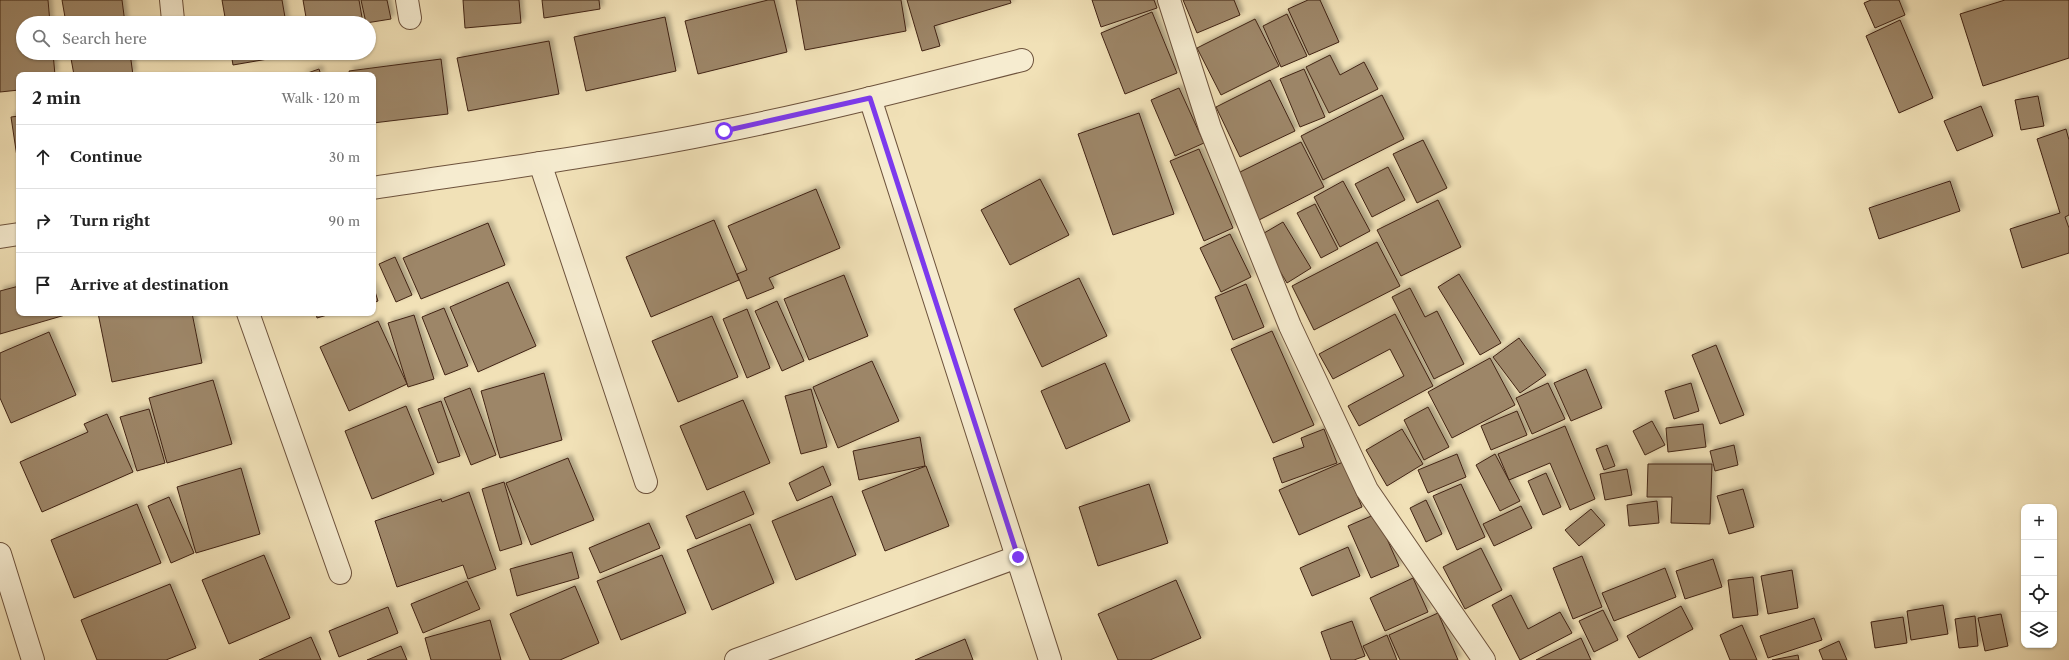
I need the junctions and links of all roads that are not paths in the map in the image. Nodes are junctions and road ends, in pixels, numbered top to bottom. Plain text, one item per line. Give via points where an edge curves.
1 (1169, 0) edge
2 (1022, 60) dead end
3 (870, 98) junction
4 (540, 163) junction
5 (376, 188) edge
6 (16, 234) edge
7 (0, 237) edge
8 (249, 316) edge
9 (646, 482) dead end
10 (0, 554) edge
11 (1018, 557) junction
12 (340, 573) dead end
13 (33, 660) edge
14 (736, 660) edge
15 (1050, 660) edge
16 (1484, 660) edge

1 - 16 street via 1210,128 1281,304 1367,490
2 - 3 street
3 - 4 street via 724,131
3 - 11 street
4 - 5 street
4 - 9 street
6 - 7 street
8 - 12 street
10 - 13 street
11 - 14 street
11 - 15 street

